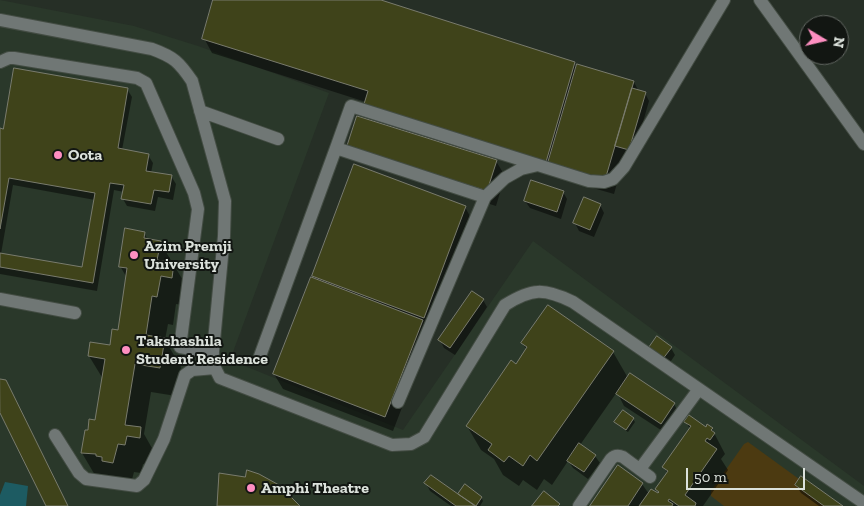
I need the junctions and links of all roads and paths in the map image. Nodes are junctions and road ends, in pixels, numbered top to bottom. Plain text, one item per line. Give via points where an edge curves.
1 (724, 0) edge
2 (760, 0) edge
3 (0, 20) edge
4 (0, 62) edge
5 (200, 112) junction
6 (278, 138) dead end
7 (864, 144) edge
8 (336, 148) junction
9 (538, 165) junction
10 (486, 197) junction
11 (0, 299) edge
12 (75, 313) dead end
13 (260, 356) dead end
14 (213, 361) junction
15 (699, 389) junction
16 (398, 402) dead end
17 (55, 436) dead end
18 (864, 504) edge
19 (579, 506) edge

1 - 9 street via 624,167 613,179 589,181
2 - 7 street
3 - 5 street via 152,49 170,56 192,81
4 - 14 street via 14,58 136,78 146,83 198,209 180,347
5 - 6 street
5 - 14 street via 225,201
8 - 9 street via 351,106
8 - 10 street
8 - 13 street
9 - 10 street via 521,169 505,178
10 - 16 street
11 - 12 street
14 - 15 street via 220,378 392,445 411,444 424,437 505,305 519,296 545,292 573,302
14 - 17 street via 185,374 164,439 144,480 137,486 86,479
15 - 18 street
15 - 19 street via 645,473 624,457 615,456

